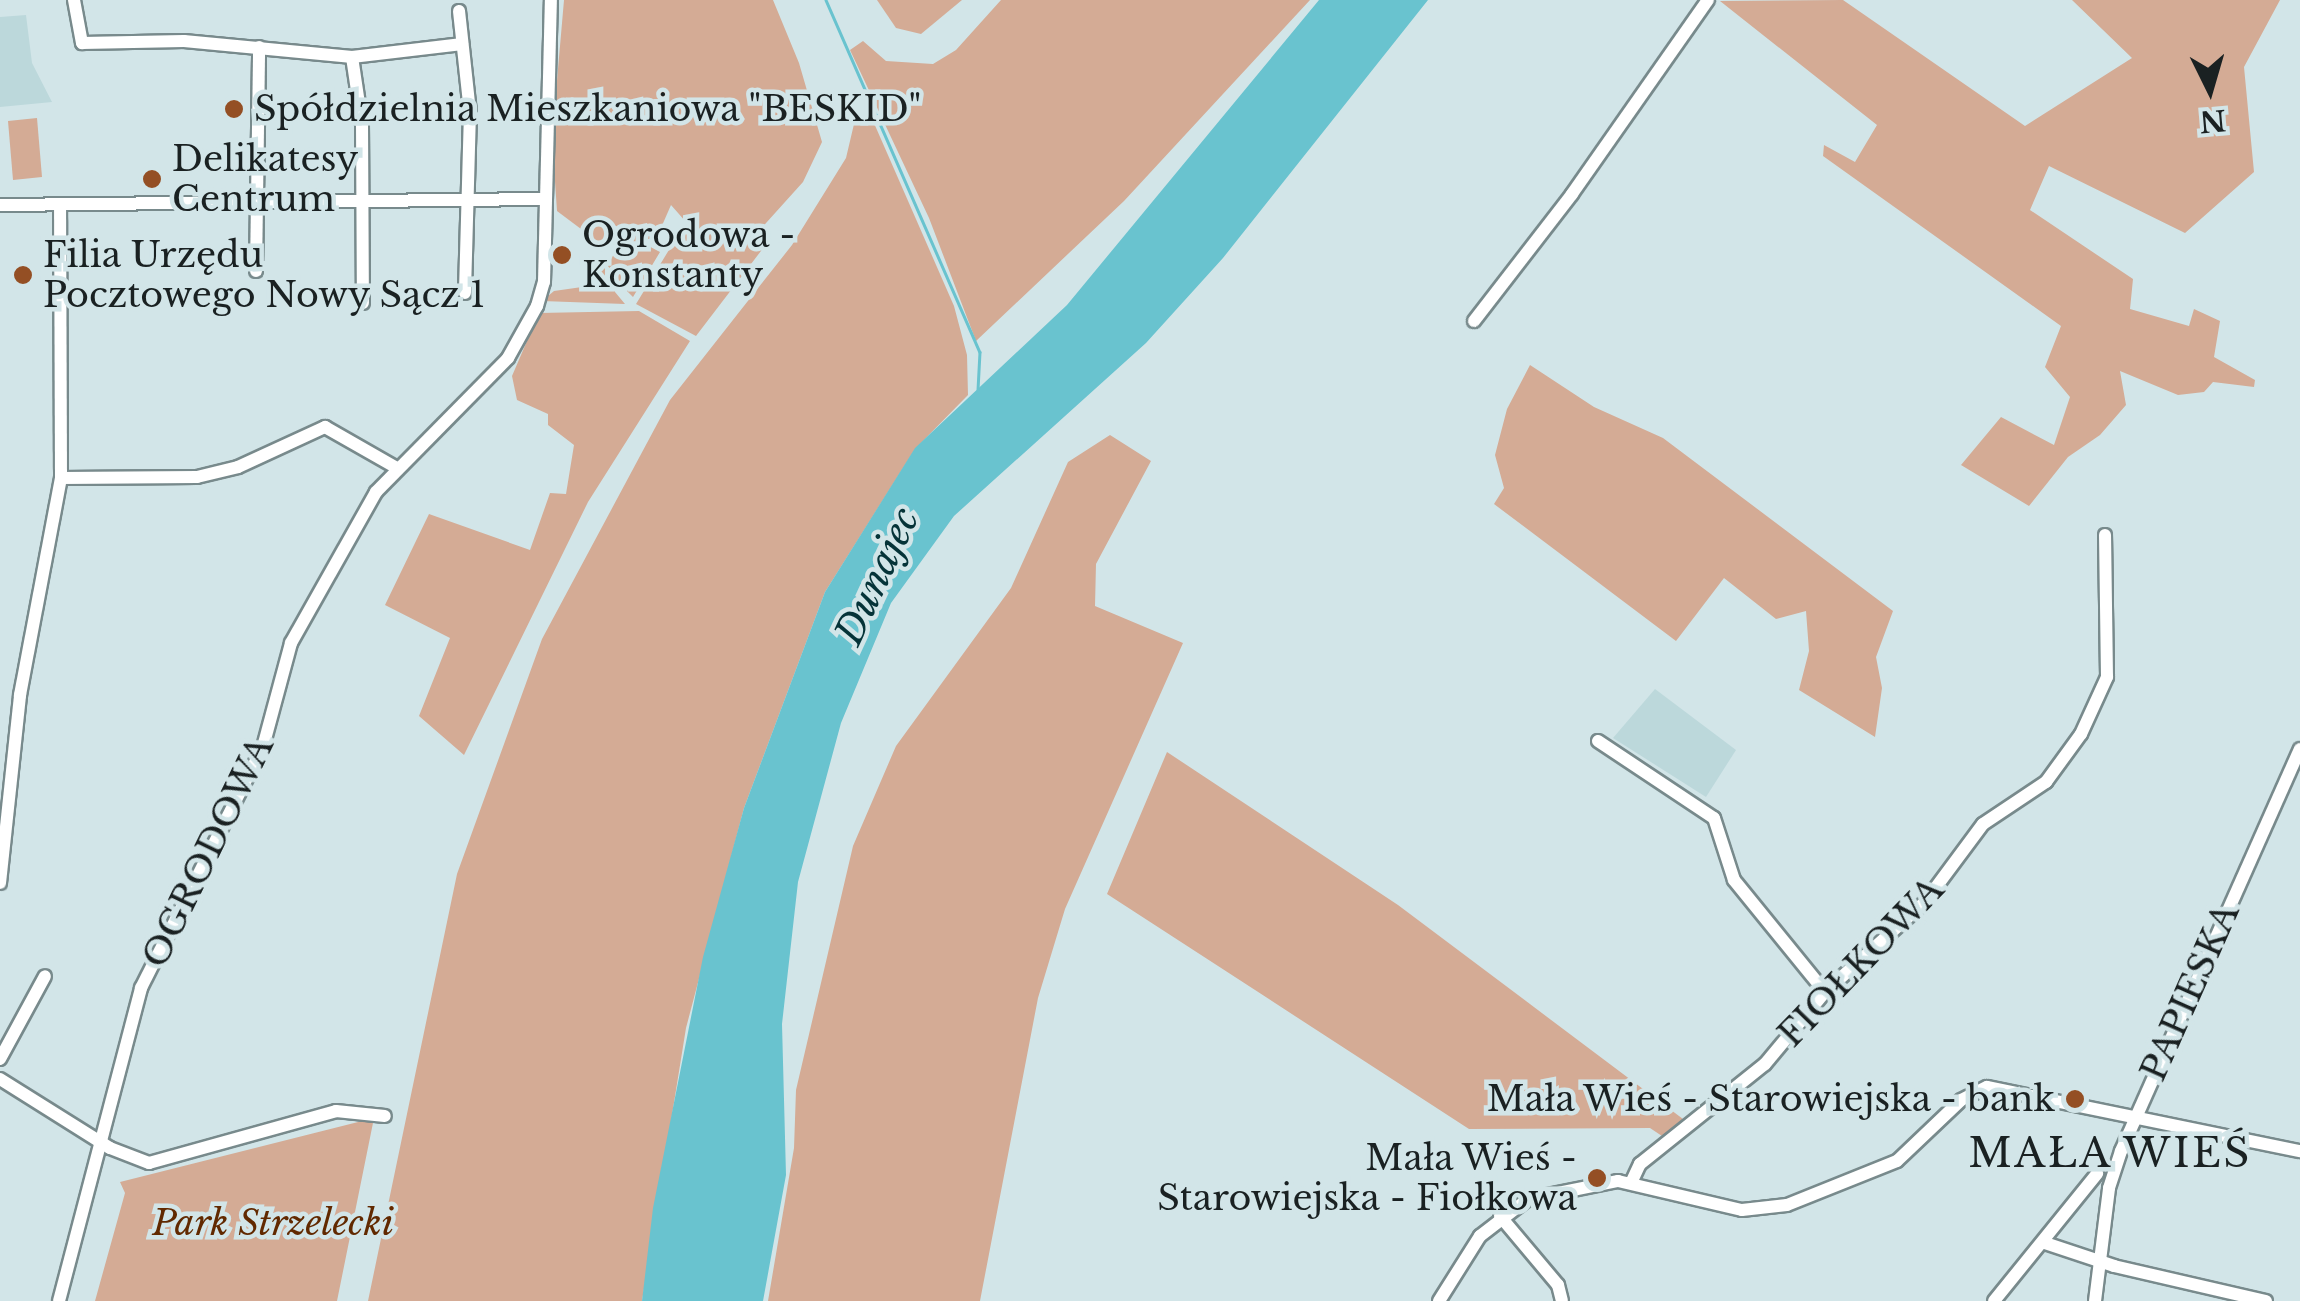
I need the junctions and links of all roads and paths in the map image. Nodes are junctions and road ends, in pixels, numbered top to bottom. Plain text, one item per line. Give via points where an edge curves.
1 (74, 0) edge
2 (551, 0) edge
3 (1708, 0) edge
4 (459, 11) dead end
5 (462, 44) junction
6 (260, 47) junction
7 (352, 57) junction
8 (466, 199) junction
9 (546, 199) junction
10 (360, 200) junction
11 (255, 202) junction
12 (60, 204) junction
13 (0, 205) edge
14 (256, 272) dead end
15 (465, 293) dead end
16 (363, 304) dead end
17 (1474, 320) dead end
18 (395, 467) junction
19 (61, 478) junction
20 (2105, 535) dead end
21 (1598, 741) dead end
22 (2300, 749) edge
23 (0, 883) edge
24 (45, 976) dead end
25 (1825, 992) junction
26 (0, 1059) edge
27 (0, 1079) edge
28 (385, 1116) dead end
29 (2134, 1119) junction
30 (102, 1142) junction
31 (2300, 1151) edge
32 (2096, 1174) dead end
33 (1631, 1183) junction
34 (1500, 1216) junction
35 (2046, 1242) junction
36 (2099, 1261) junction
37 (59, 1301) edge
38 (1439, 1301) edge
39 (1562, 1301) edge
40 (1994, 1301) edge
41 (2095, 1301) edge
42 (2266, 1301) edge

1 - 6 street via 82,43
2 - 9 street, OGRODOWA
3 - 17 street
4 - 5 street
5 - 7 street
5 - 8 street via 470,112
6 - 7 street
6 - 11 street
7 - 10 street via 362,124
8 - 9 street
8 - 10 street
8 - 15 street
9 - 18 street, OGRODOWA via 544,282 522,336 508,358
10 - 11 street
10 - 16 street
11 - 12 street
11 - 14 street
12 - 13 street
12 - 19 street
18 - 19 street via 325,427 238,467 198,477
18 - 30 street, OGRODOWA via 364,508 291,643 263,747 152,960
19 - 23 street via 20,695
20 - 25 street, FIOŁKOWA via 2106,677 2081,734 2046,782 1982,824 1926,902
21 - 25 street via 1714,818 1734,880
22 - 29 street, PAPIESKA
24 - 26 street
25 - 33 street, FIOŁKOWA via 1765,1064 1640,1164
27 - 30 street
28 - 30 street via 336,1111 158,1162 140,1162
29 - 31 street
29 - 33 street via 1995,1086 1961,1100 1897,1161 1787,1205 1742,1210
29 - 36 street, PAPIESKA via 2109,1188
30 - 37 street, OGRODOWA
32 - 35 street
33 - 34 street via 1563,1188
34 - 38 street
34 - 39 street via 1558,1285
35 - 36 street
35 - 40 street
36 - 41 street, PAPIESKA
36 - 42 street

